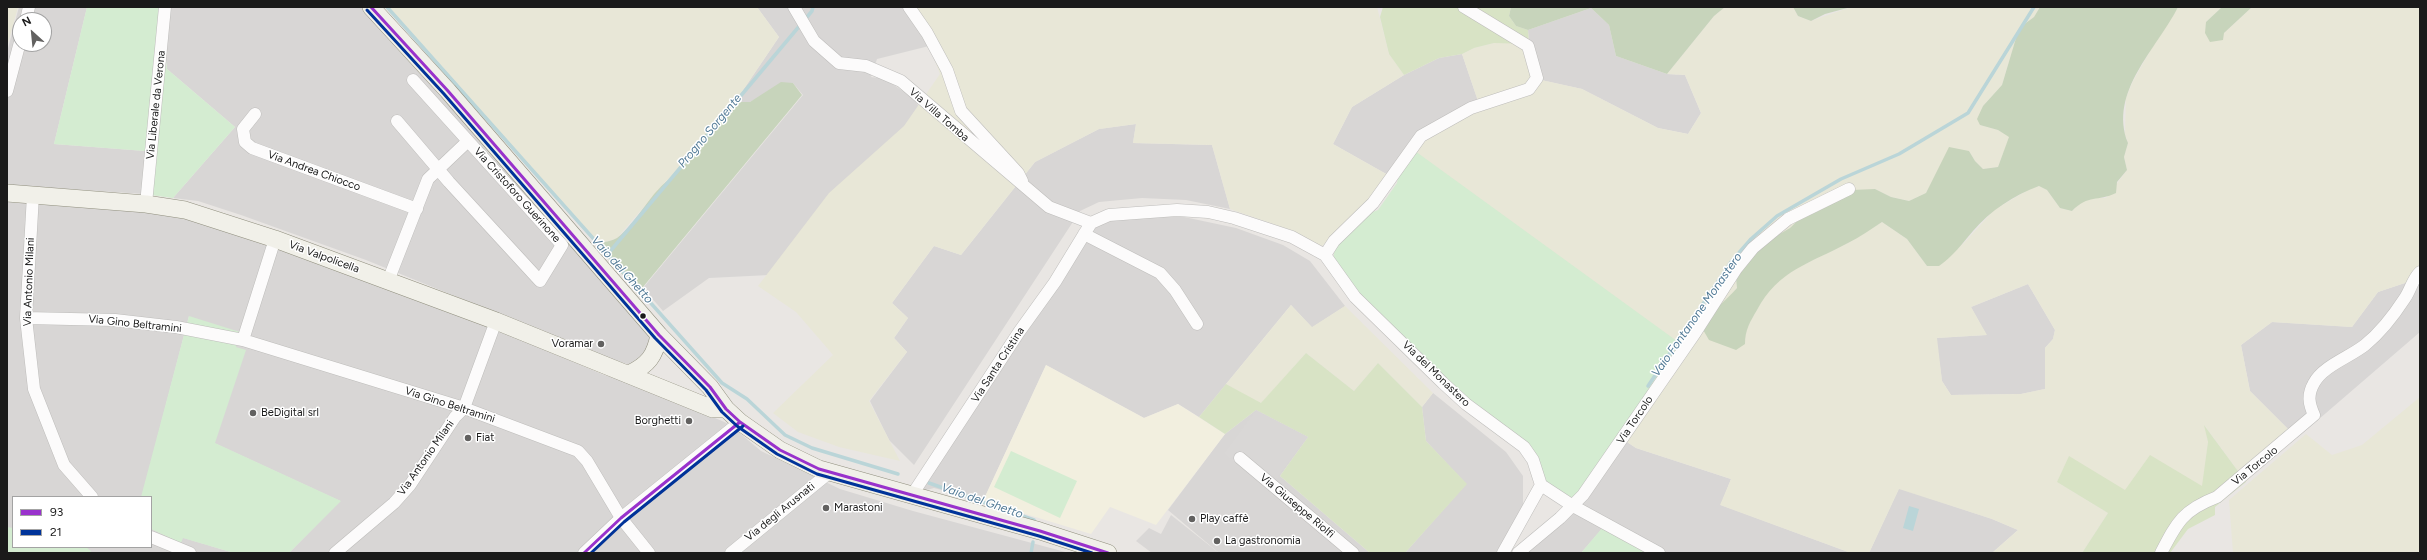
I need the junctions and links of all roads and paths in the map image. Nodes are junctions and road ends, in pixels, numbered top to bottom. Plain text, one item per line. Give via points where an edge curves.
1 (164, 7) edge
2 (371, 7) edge
3 (794, 7) edge
4 (909, 7) edge
5 (1464, 7) edge
6 (17, 52) edge
7 (413, 80) dead end
8 (7, 91) edge
9 (255, 114) dead end
10 (397, 121) dead end
11 (468, 141) junction
12 (439, 169) junction
13 (1022, 186) junction
14 (1849, 189) dead end
15 (7, 193) edge
16 (33, 194) junction
17 (146, 204) junction
18 (416, 209) junction
19 (1094, 220) junction
20 (1084, 234) junction
21 (275, 239) junction
22 (1325, 255) junction
23 (2420, 272) edge
24 (388, 281) junction
25 (26, 318) junction
26 (496, 321) junction
27 (1197, 324) dead end
28 (659, 335) junction
29 (243, 340) junction
30 (628, 374) junction
31 (464, 408) junction
32 (726, 409) junction
33 (740, 422) junction
34 (1240, 458) dead end
35 (830, 472) junction
36 (1541, 485) junction
37 (912, 495) junction
38 (91, 496) edge
39 (1573, 506) junction
40 (621, 518) junction
41 (152, 537) edge
42 (1102, 552) edge
43 (190, 553) edge
44 (335, 553) edge
45 (584, 553) edge
46 (649, 553) edge
47 (731, 553) edge
48 (1353, 553) edge
49 (1504, 553) edge
50 (1518, 553) edge
51 (1659, 553) edge
52 (2161, 553) edge

1 - 17 street, Via Liberale da Verona
2 - 28 main road via 448,91
3 - 13 street, Via Villa Tomba via 814,41 839,63 866,66 901,81
4 - 13 street via 927,33 946,70 961,111 1018,173
5 - 22 street via 1528,46 1537,78 1529,89 1471,108 1421,136 1373,203 1334,241
6 - 8 street
7 - 11 street, Via Cristoforo Guerinone
9 - 18 street, Via Andrea Chiocco via 243,129 245,142 252,148
10 - 12 street, Via Cristoforo Guerinone
11 - 12 street
11 - 12 street, Via Cristoforo Guerinone via 562,245 540,281
12 - 18 street via 428,179
13 - 19 street, Via Villa Tomba via 1049,207
14 - 39 street, Via Torcolo via 1788,219 1753,248 1736,269 1601,471
15 - 16 main road, Via Valpolicella
16 - 17 main road, Via Valpolicella
16 - 25 street, Via Antonio Milani
17 - 21 main road, Via Valpolicella via 185,210
18 - 24 street
19 - 20 street, Via Santa Cristina
19 - 22 street, Via del Monastero via 1109,215 1176,210 1208,212 1292,237
20 - 27 street via 1160,274 1175,290
20 - 37 street, Via Santa Cristina via 1055,282 1019,332
21 - 24 main road, Via Valpolicella
21 - 29 street
22 - 36 street, Via del Monastero via 1355,297 1443,383 1466,404 1524,446 1533,460
23 - 52 street, Via Torcolo via 2412,280 2394,315 2377,334 2350,356 2327,370 2314,383 2308,402 2314,415 2217,498 2200,504 2183,515
24 - 26 main road, Via Valpolicella
25 - 29 street, Via Gino Beltramini via 115,320 176,327
25 - 38 street, Via Antonio Milani via 34,389 64,465
26 - 30 main road, Via Valpolicella
26 - 31 street, Via Antonio Milani
28 - 30 main road via 652,359 643,367
28 - 32 main road via 710,387
29 - 31 street, Via Gino Beltramini
30 - 32 main road, Via Valpolicella via 713,409
31 - 40 street, Via Gino Beltramini via 578,451 587,461
31 - 44 street, Via Antonio Milani via 455,417 410,485 394,503
32 - 33 main road
33 - 35 main road via 780,450
33 - 40 street
34 - 48 street, Via Giuseppe Riolfi
35 - 37 main road
35 - 47 street, Via degli Arusnati
36 - 39 street
36 - 49 street
37 - 42 main road
39 - 50 street, Via Torcolo
39 - 51 street
40 - 45 street
40 - 46 street
41 - 43 street

